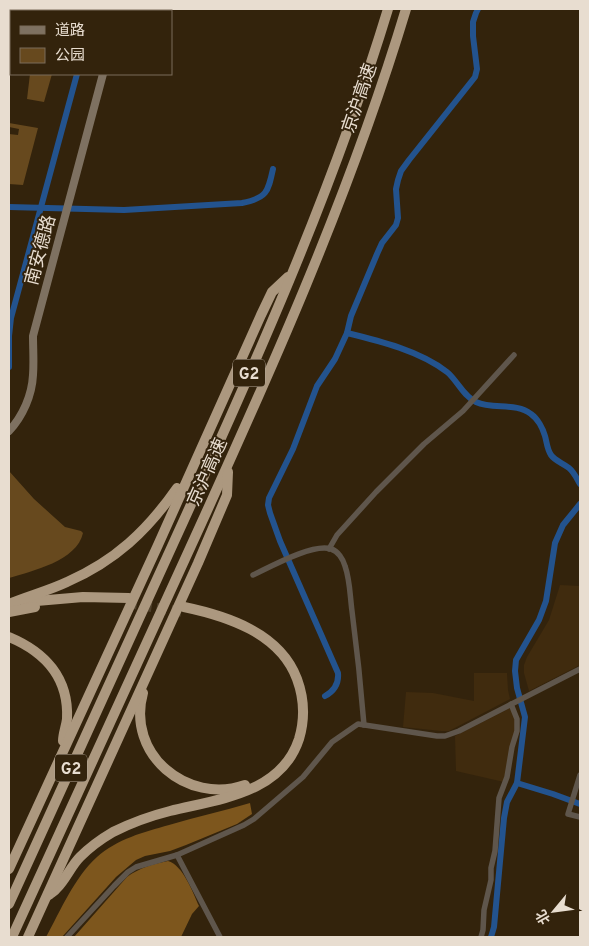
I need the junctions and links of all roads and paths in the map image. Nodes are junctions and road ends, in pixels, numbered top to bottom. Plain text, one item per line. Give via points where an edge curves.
1 (388, 9) edge
2 (406, 9) edge
3 (103, 75) edge
4 (293, 273) junction
5 (514, 355) dead end
6 (9, 431) edge
7 (228, 466) junction
8 (188, 477) junction
9 (329, 549) junction
10 (253, 575) dead end
11 (9, 604) edge
12 (183, 609) tunnel mouth
13 (9, 612) edge
14 (9, 637) edge
15 (154, 660) junction
16 (580, 668) edge
17 (512, 703) junction
18 (300, 718) junction
19 (364, 725) junction
20 (63, 751) junction
21 (580, 775) edge
22 (580, 818) edge
23 (177, 855) junction
24 (9, 869) edge
25 (46, 897) junction
26 (9, 904) edge
27 (219, 936) edge
28 (12, 937) edge
29 (28, 937) edge
30 (67, 937) edge
31 (481, 937) edge

1 - 4 highway, 京沪高速 / G2
2 - 7 highway, 京沪高速 / G2 via 330,226
3 - 6 street, 南安德路 via 34,336 29,398
4 - 8 highway via 272,292
4 - 26 highway, 京沪高速 / G2 via 219,444
5 - 9 street via 467,406 388,480 336,535
7 - 15 highway via 227,495
7 - 28 highway, 京沪高速 / G2
8 - 11 highway via 130,544 67,582
8 - 20 highway
9 - 10 street via 310,550
9 - 19 street via 339,555 347,574
11 - 13 highway via 83,597 128,601 45,605
12 - 18 highway via 239,628 261,640 280,658 292,679 298,691
14 - 20 highway via 34,649 55,672 63,687 67,719
15 - 18 highway via 141,705 144,736 154,758 174,776 191,785 214,790 250,784 280,763 293,740
15 - 25 highway
16 - 17 street
17 - 19 street via 445,736
17 - 31 street via 518,718 517,731 499,798 495,851
18 - 25 highway via 302,729 291,755 264,783 240,793 130,824 112,833 79,858 57,888
19 - 23 street via 358,724 332,742 303,777 254,819
20 - 24 highway
21 - 22 street via 568,814
23 - 27 street
23 - 30 street via 128,872
25 - 29 highway

